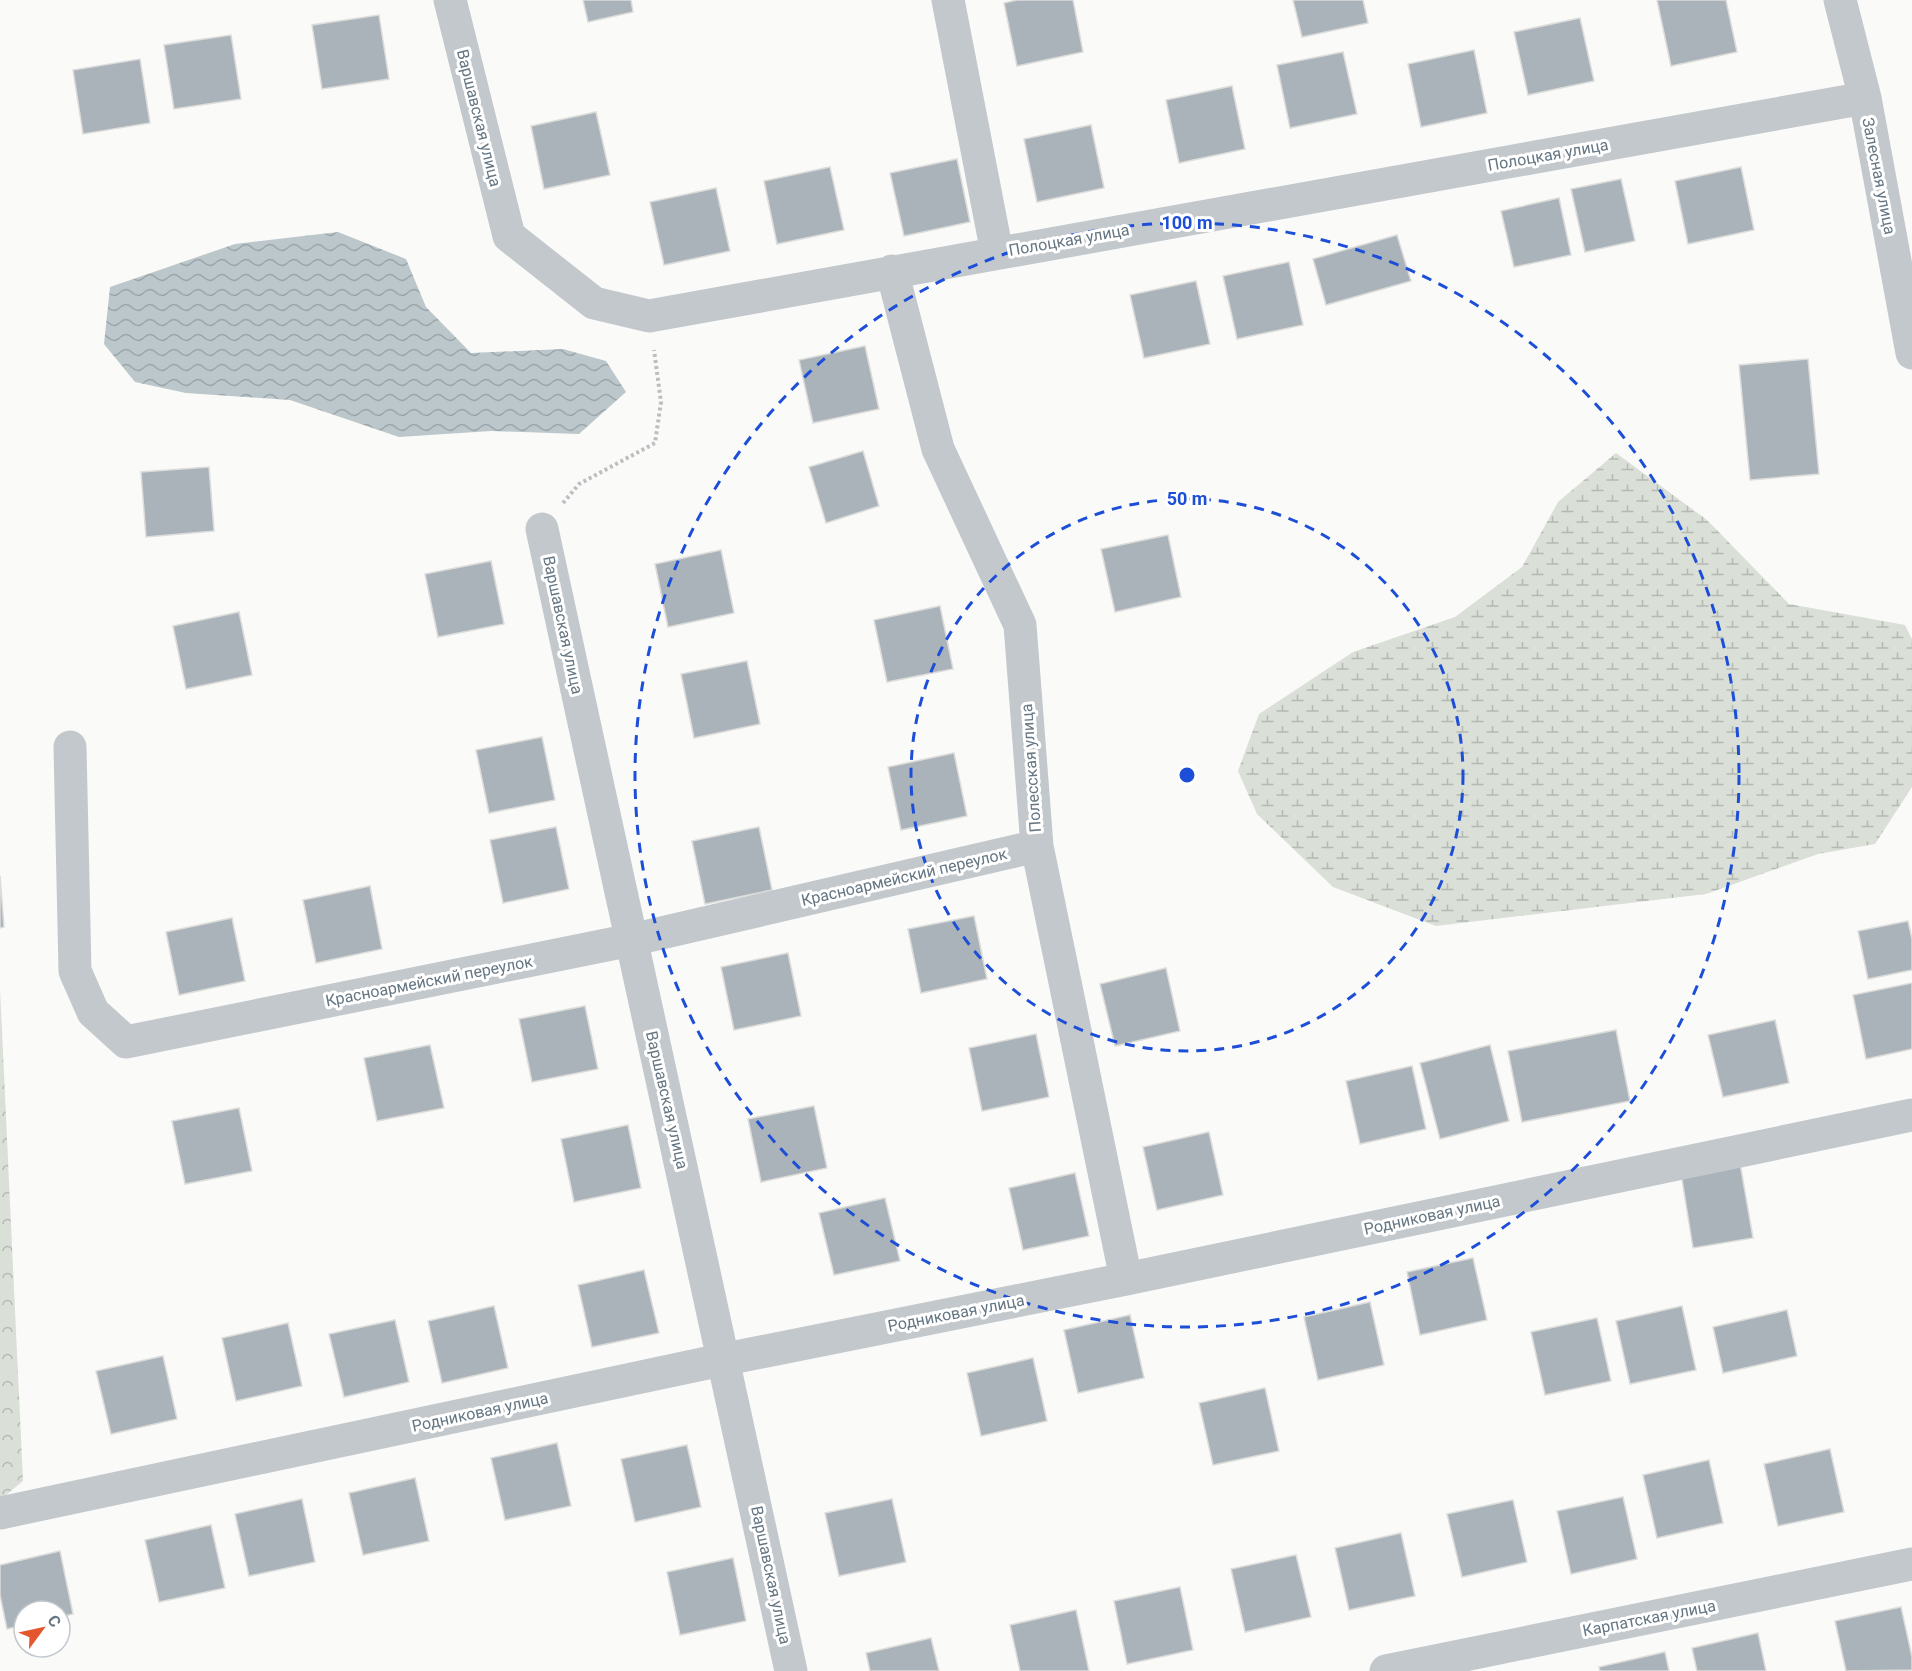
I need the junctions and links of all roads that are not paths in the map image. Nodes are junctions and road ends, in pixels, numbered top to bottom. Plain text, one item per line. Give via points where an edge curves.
1 (450, 0) edge
2 (948, 0) edge
3 (1840, 0) edge
4 (1865, 98) junction
5 (509, 236) joint
6 (997, 253) junction
7 (892, 271) junction
8 (1912, 353) edge
9 (542, 529) road end
10 (70, 747) dead end
11 (1037, 846) junction
12 (631, 940) junction
13 (1912, 1115) edge
14 (1126, 1279) junction
15 (726, 1359) junction
16 (0, 1513) edge
17 (1912, 1564) edge
18 (791, 1671) edge
19 (1386, 1671) edge

1 - 5 street, Варшавская улица
2 - 6 street
3 - 4 street, Залесная улица
4 - 6 street, Полоцкая улица
4 - 8 street, Залесная улица
5 - 7 street, Полоцкая улица via 594,303 649,316
6 - 7 street, Полоцкая улица
7 - 11 street, Полесская улица via 938,449 1020,625
9 - 12 street, Варшавская улица
10 - 12 street, Красноармейский переулок via 75,971 93,1012 126,1042
11 - 12 street, Красноармейский переулок
11 - 14 street, Полесская улица
12 - 15 street, Варшавская улица
13 - 14 street, Родниковая улица
14 - 15 street, Родниковая улица
15 - 16 street, Родниковая улица
15 - 18 street, Варшавская улица
17 - 19 street, Карпатская улица

